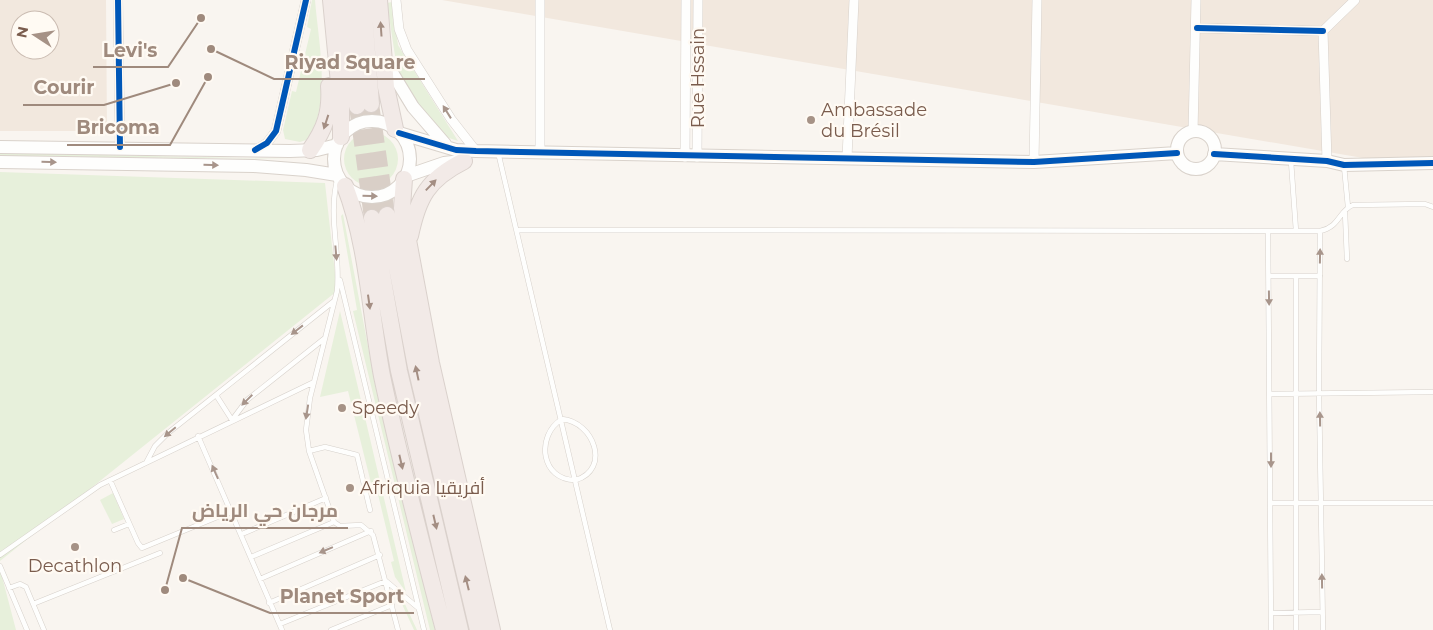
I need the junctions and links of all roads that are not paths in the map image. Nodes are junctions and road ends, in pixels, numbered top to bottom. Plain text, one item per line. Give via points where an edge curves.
1 (118, 0) edge
2 (306, 0) edge
3 (331, 0) edge
4 (347, 0) edge
5 (363, 0) edge
6 (379, 0) edge
7 (396, 0) edge
8 (540, 0) edge
9 (686, 0) edge
10 (698, 0) edge
11 (854, 0) edge
12 (1036, 0) edge
13 (1196, 0) edge
14 (1355, 0) edge
15 (1197, 28) junction
16 (1323, 31) junction
17 (335, 40) junction
18 (382, 55) junction
19 (276, 131) junction
20 (397, 131) junction
21 (1193, 132) junction
22 (339, 141) junction
23 (446, 146) junction
24 (0, 147) edge
25 (120, 148) junction
26 (255, 150) junction
27 (310, 150) junction
28 (290, 151) junction
29 (498, 152) junction
30 (540, 152) junction
31 (1177, 153) junction
32 (1214, 154) junction
33 (470, 156) junction
34 (691, 157) junction
35 (847, 158) junction
36 (1291, 160) junction
37 (1328, 161) junction
38 (0, 162) edge
39 (1034, 162) junction
40 (1433, 163) edge
41 (1344, 165) junction
42 (405, 178) junction
43 (340, 179) junction
44 (1433, 207) edge
45 (1346, 209) junction
46 (517, 230) junction
47 (1268, 231) junction
48 (1296, 231) junction
49 (1320, 231) junction
50 (408, 246) junction
51 (1347, 259) dead end
52 (338, 274) junction
53 (1269, 276) junction
54 (1296, 276) junction
55 (1320, 276) junction
56 (335, 300) junction
57 (326, 337) junction
58 (314, 382) junction
59 (1319, 392) junction
60 (1433, 392) edge
61 (1296, 393) junction
62 (1270, 394) junction
63 (216, 395) junction
64 (562, 419) junction
65 (232, 420) junction
66 (198, 436) junction
67 (309, 451) junction
68 (147, 462) junction
69 (110, 480) junction
70 (576, 480) junction
71 (326, 498) junction
72 (1270, 503) junction
73 (1295, 503) junction
74 (1322, 503) junction
75 (1433, 503) edge
76 (370, 510) dead end
77 (232, 511) junction
78 (334, 522) junction
79 (130, 525) junction
80 (114, 530) dead end
81 (371, 531) junction
82 (242, 534) junction
83 (160, 553) dead end
84 (0, 555) edge
85 (380, 555) junction
86 (251, 556) junction
87 (0, 566) edge
88 (260, 579) junction
89 (386, 581) junction
90 (9, 588) junction
91 (269, 603) junction
92 (33, 604) junction
93 (392, 605) junction
94 (418, 608) junction
95 (1322, 612) junction
96 (1270, 613) junction
97 (1296, 613) junction
98 (280, 624) junction
99 (27, 630) edge
100 (44, 630) edge
101 (282, 630) edge
102 (330, 630) edge
103 (397, 630) edge
104 (424, 630) edge
105 (444, 630) edge
106 (460, 630) edge
107 (478, 630) edge
108 (492, 630) edge
109 (610, 630) edge
110 (1271, 630) edge
111 (1296, 630) edge
112 (1323, 630) edge

1 - 25 street
2 - 19 street
3 - 17 highway
4 - 5 highway via 364,105
18 -> 6 highway
33 -> 7 street via 451,119 406,50 399,29
8 - 30 street
9 - 34 street, Rue Hssain
10 - 34 street, Rue Hssain
11 - 35 street
12 - 39 street
13 - 15 street
14 - 16 street
15 - 16 street
15 - 21 street
16 - 37 street
17 - 22 highway via 341,104
17 -> 27 highway via 328,64 328,118
18 - 20 highway via 389,109
18 - 23 street via 413,107
19 - 26 street via 267,143
19 - 28 street via 281,143
20 - 22 street via 386,124 366,122 348,130
20 - 23 street
20 - 42 street via 408,149 409,168
21 - 31 street via 1179,142
21 - 32 street via 1210,137
22 - 27 street
22 - 43 street via 334,160
23 - 33 street
24 - 25 street
25 - 26 street
26 - 28 street
27 - 28 street
29 - 30 street
29 - 33 street
29 - 46 lane
30 - 34 street
31 - 32 street via 1183,164 1193,169 1204,167
31 - 39 street
32 - 36 street
33 - 42 street
50 -> 33 highway via 416,208 426,190 450,168
34 - 35 street
35 - 39 street
36 - 37 street
36 - 48 lane
37 - 41 street
38 -> 43 street via 254,166 306,170
40 - 41 street
41 - 45 lane
43 -> 42 street via 353,192 371,197 390,193
42 - 50 highway via 402,208
43 -> 52 lane via 333,205
43 -> 105 highway via 356,221 394,432
44 - 45 lane via 1423,204 1355,204
45 - 49 lane via 1333,226
45 - 51 lane
46 - 47 lane
46 - 64 lane
47 - 48 lane
47 - 53 lane
48 - 49 lane
55 -> 49 lane
50 - 108 highway via 430,363
52 - 56 lane
52 - 94 lane
53 - 54 lane
53 -> 62 lane
54 - 55 lane
54 - 61 lane
55 - 59 lane
56 - 57 lane
56 -> 63 lane
57 - 58 lane
57 -> 65 lane via 247,400
58 - 65 lane
58 -> 67 lane via 306,420
59 - 60 lane
59 - 61 lane
74 -> 59 lane
61 - 62 lane
61 - 73 lane
62 -> 72 lane
63 - 65 lane
63 -> 68 lane via 161,439
64 - 70 lane
64 - 70 lane via 548,434 546,459 557,475
64 - 70 lane via 580,425 594,445 593,467 586,476
65 - 66 lane
66 - 68 lane
77 -> 66 lane
67 - 71 lane
67 - 76 lane via 326,447 357,456
68 - 69 lane
69 - 79 lane
69 - 84 lane via 86,493
70 - 109 lane
71 - 78 lane
71 - 82 lane
72 - 73 lane
72 - 96 lane
73 - 74 lane
73 - 97 lane
74 - 75 lane
95 -> 74 lane
77 - 79 lane via 144,548 139,545
77 - 82 lane
78 - 81 lane via 340,526 361,525
78 - 86 lane
79 - 80 lane
81 - 85 lane
81 -> 88 lane
82 - 86 lane
83 - 92 lane
85 - 89 lane
85 - 91 lane
86 - 88 lane
87 - 90 lane
88 - 91 lane
89 - 93 lane
89 - 94 lane
89 - 98 lane
90 - 92 lane via 18,584 24,586
90 - 99 lane
91 - 98 lane
92 - 100 lane
93 - 102 lane
93 - 103 lane
94 - 104 lane
95 - 97 lane
95 - 112 lane
96 - 97 lane
96 - 110 lane
97 - 111 lane
98 - 101 lane
107 -> 106 highway via 379,216 399,371

